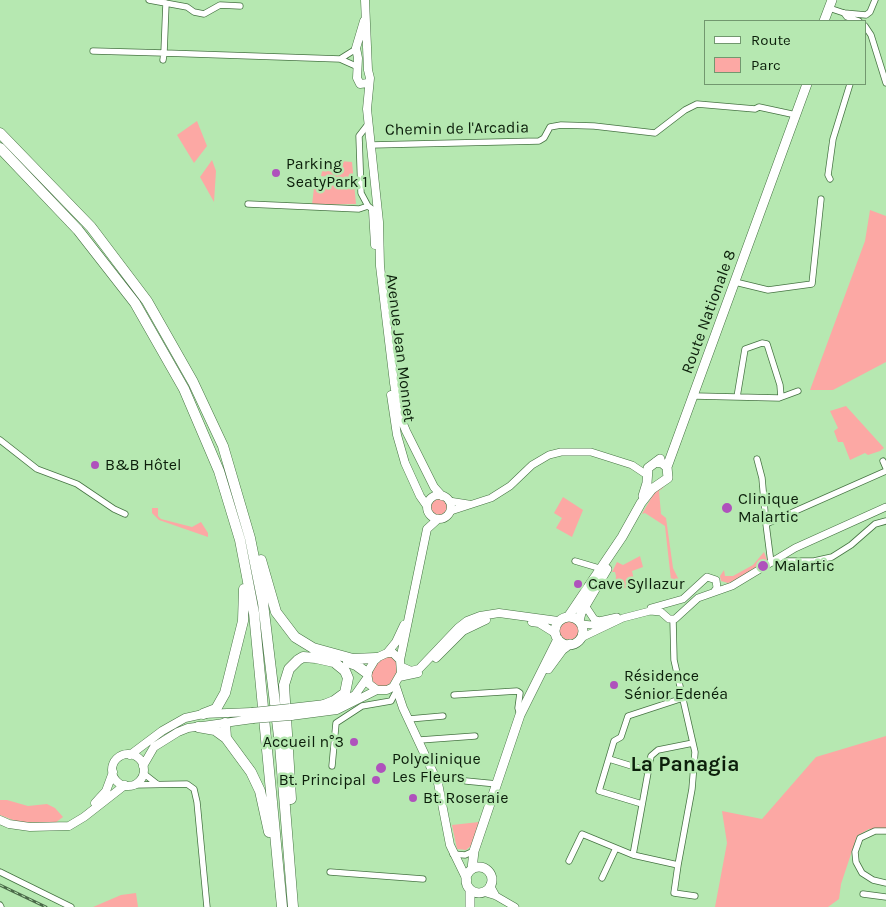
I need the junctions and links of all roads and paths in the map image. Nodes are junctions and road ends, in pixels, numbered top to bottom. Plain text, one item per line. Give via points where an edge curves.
1 (149, 0) edge
2 (365, 0) edge
3 (836, 0) edge
4 (875, 0) edge
5 (166, 3) junction
6 (240, 6) dead end
7 (832, 6) edge
8 (844, 13) junction
9 (825, 20) edge
10 (829, 20) edge
11 (856, 20) edge
12 (866, 28) edge
13 (361, 46) junction
14 (93, 51) dead end
15 (164, 53) junction
16 (340, 59) junction
17 (163, 60) dead end
18 (358, 67) junction
19 (886, 83) edge
20 (364, 84) junction
21 (802, 85) edge
22 (807, 85) edge
23 (850, 85) edge
24 (794, 114) junction
25 (369, 123) junction
26 (0, 133) edge
27 (371, 145) junction
28 (0, 148) edge
29 (830, 179) dead end
30 (361, 193) junction
31 (821, 199) dead end
32 (248, 204) dead end
33 (359, 209) junction
34 (373, 209) junction
35 (735, 282) junction
36 (798, 391) dead end
37 (695, 396) junction
38 (780, 397) junction
39 (737, 398) junction
40 (0, 440) edge
41 (672, 449) junction
42 (757, 458) dead end
43 (883, 461) dead end
44 (653, 464) junction
45 (632, 466) junction
46 (667, 467) junction
47 (886, 470) edge
48 (233, 476) junction
49 (647, 477) junction
50 (660, 484) junction
51 (442, 496) junction
52 (449, 501) junction
53 (641, 503) junction
54 (471, 505) junction
55 (886, 507) edge
56 (232, 509) junction
57 (428, 509) junction
58 (451, 511) junction
59 (125, 514) dead end
60 (438, 519) junction
61 (886, 521) edge
62 (766, 524) junction
63 (425, 536) junction
64 (575, 561) dead end
65 (787, 562) dead end
66 (771, 563) junction
67 (603, 570) junction
68 (718, 584) junction
69 (732, 586) junction
70 (714, 592) junction
71 (588, 601) junction
72 (667, 604) junction
73 (410, 611) junction
74 (664, 615) junction
75 (568, 617) junction
76 (616, 617) junction
77 (673, 620) junction
78 (558, 621) junction
79 (580, 623) junction
80 (556, 636) junction
81 (580, 638) junction
82 (570, 644) junction
83 (387, 653) junction
84 (303, 657) junction
85 (376, 658) junction
86 (401, 663) junction
87 (367, 676) junction
88 (399, 677) junction
89 (389, 691) junction
90 (454, 695) dead end
91 (683, 698) junction
92 (526, 700) junction
93 (324, 705) junction
94 (291, 712) junction
95 (234, 713) junction
96 (203, 714) junction
97 (520, 715) junction
98 (252, 716) junction
99 (443, 716) dead end
100 (409, 719) junction
101 (225, 723) junction
102 (198, 727) junction
103 (475, 736) dead end
104 (226, 738) junction
105 (420, 740) junction
106 (693, 743) junction
107 (130, 754) junction
108 (609, 759) junction
109 (332, 766) dead end
110 (143, 770) junction
111 (648, 771) junction
112 (113, 772) junction
113 (466, 781) dead end
114 (157, 784) junction
115 (497, 784) junction
116 (129, 785) junction
117 (642, 804) junction
118 (0, 820) edge
119 (9, 824) junction
120 (0, 826) edge
121 (54, 827) junction
122 (886, 831) edge
123 (616, 848) junction
124 (474, 851) junction
125 (453, 854) junction
126 (633, 855) junction
127 (569, 861) dead end
128 (678, 865) junction
129 (0, 872) edge
130 (330, 872) dead end
131 (475, 878) junction
132 (602, 878) dead end
133 (423, 879) dead end
134 (886, 883) edge
135 (490, 885) junction
136 (863, 894) dead end
137 (292, 895) junction
138 (496, 896) junction
139 (695, 896) dead end
140 (886, 897) edge
141 (469, 906) edge
142 (71, 907) edge
143 (206, 907) edge
144 (281, 907) edge
145 (293, 907) edge
146 (516, 907) edge

1 - 5 street
2 - 13 main road
3 - 7 main road
4 - 8 street via 866,15
5 - 6 street via 204,14 220,5
5 - 15 street
7 - 8 street
7 - 9 main road
7 - 10 main road
8 - 11 street
12 - 19 street
13 - 16 street
13 - 18 main road
13 - 20 main road via 370,78
14 - 15 street
15 - 16 street
15 - 17 street
16 - 18 street
18 - 20 main road via 357,78
20 - 25 main road, Avenue Jean Monnet
21 - 24 main road, Route Nationale 8
22 - 24 main road, Route Nationale 8
23 - 29 street via 833,139
24 - 27 street, Chemin de l'Arcadia via 697,104 655,133 561,125 550,127 539,141
24 - 35 main road, Route Nationale 8
25 - 27 main road, Avenue Jean Monnet
25 - 30 street via 359,136
26 - 48 highway via 91,227 147,301 210,415
27 - 34 main road, Avenue Jean Monnet
28 - 56 highway via 78,230 135,304 187,396
30 - 33 street
30 - 34 street
31 - 35 street via 812,284 768,290
32 - 33 street
33 - 34 street
34 - 51 main road, Avenue Jean Monnet via 399,414 434,487
34 - 57 main road, Avenue Jean Monnet via 375,265 394,416 405,463
35 - 37 main road, Route Nationale 8
36 - 38 street
37 - 39 street
37 - 41 main road, Route Nationale 8
38 - 39 street
38 - 39 street via 780,385 766,344 762,343 745,349
40 - 59 street via 37,469 77,484
41 - 44 main road, Route Nationale 8
41 - 46 main road, Route Nationale 8
42 - 62 street
43 - 47 street
44 - 45 street
44 - 46 main road via 662,463
44 - 49 main road
45 - 49 street
45 - 54 street via 591,452 548,455 510,486
46 - 50 main road via 668,478
47 - 62 street
48 - 85 highway via 252,522 274,605 287,628 313,648 353,659
48 - 137 highway via 263,603 280,745
49 - 50 main road
49 - 53 main road
50 - 53 main road
51 - 52 main road
51 - 57 main road via 432,497
52 - 54 street
52 - 58 main road
53 - 67 main road
54 - 58 street
55 - 66 street via 795,548
56 - 96 highway via 244,584 244,621 222,701 216,709
56 - 144 highway via 254,613
57 - 60 main road via 432,517
57 - 63 main road
58 - 60 main road via 447,517
60 - 63 main road via 429,524
61 - 65 street via 874,524 832,557
62 - 66 street
63 - 73 main road
64 - 67 street
66 - 69 street
67 - 71 main road
67 - 75 main road
68 - 69 street
68 - 70 street
68 - 72 street via 714,578 707,577 692,593
69 - 70 street
70 - 77 street via 692,602
71 - 76 street via 586,607 594,619
71 - 79 main road
72 - 74 street
72 - 76 street
73 - 83 main road via 396,642
73 - 86 main road
74 - 77 street
74 - 81 street via 654,610 623,618
75 - 78 main road
75 - 79 main road
76 - 79 street via 592,625
77 - 91 street via 674,660
78 - 80 main road
78 - 86 main road via 499,613 480,616 458,628 419,669 411,671
79 - 81 main road via 583,631
80 - 82 main road
80 - 88 main road via 539,623 503,618 484,620 463,631 423,670
80 - 92 main road
81 - 82 main road
82 - 92 main road via 553,661
83 - 85 main road
83 - 86 main road via 393,654
84 - 87 highway via 328,657 356,665
84 - 93 highway via 334,662 347,674 344,693
84 - 137 highway via 289,669 284,685 294,857
85 - 87 main road
86 - 88 main road
87 - 89 main road via 369,684
87 - 93 main road via 349,698
88 - 89 main road
89 - 94 main road via 337,710
89 - 100 main road
89 - 109 street via 385,703 362,706 336,723
90 - 97 street via 517,691 520,694
91 - 106 street
91 - 108 street via 628,716
92 - 97 main road
93 - 94 main road
94 - 98 main road, bridge
95 - 96 main road
95 - 98 main road
95 - 101 main road
96 - 107 main road via 169,726
97 - 115 main road
98 - 101 main road
99 - 100 street
100 - 105 main road
101 - 102 main road
101 - 104 highway
102 - 104 highway via 215,730
102 - 110 main road via 178,732 162,741 150,751
103 - 105 street
104 - 144 highway via 260,791
105 - 125 main road via 438,783
106 - 111 street via 658,750 651,756
106 - 128 street via 692,789
107 - 110 main road via 137,757
107 - 112 main road via 117,759
108 - 111 street
108 - 117 street via 599,791
110 - 114 street
110 - 116 main road
111 - 117 street
112 - 116 main road via 116,780
112 - 121 main road via 106,791 95,804 81,815
113 - 115 street
114 - 116 street
114 - 143 street via 187,784 196,794
115 - 124 main road
116 - 121 main road via 74,824
117 - 126 street
118 - 119 main road
119 - 120 main road
119 - 121 main road
122 - 134 street via 860,838 855,852 862,873
123 - 126 street
123 - 127 street via 582,834
123 - 132 street
124 - 125 street via 465,855
124 - 131 main road
125 - 131 main road
126 - 128 street
128 - 139 street via 674,893
129 - 142 street
130 - 133 street
131 - 135 main road
131 - 135 main road via 489,872
131 - 138 street
131 - 141 main road
135 - 138 street
136 - 140 street
137 - 145 highway
138 - 146 street

